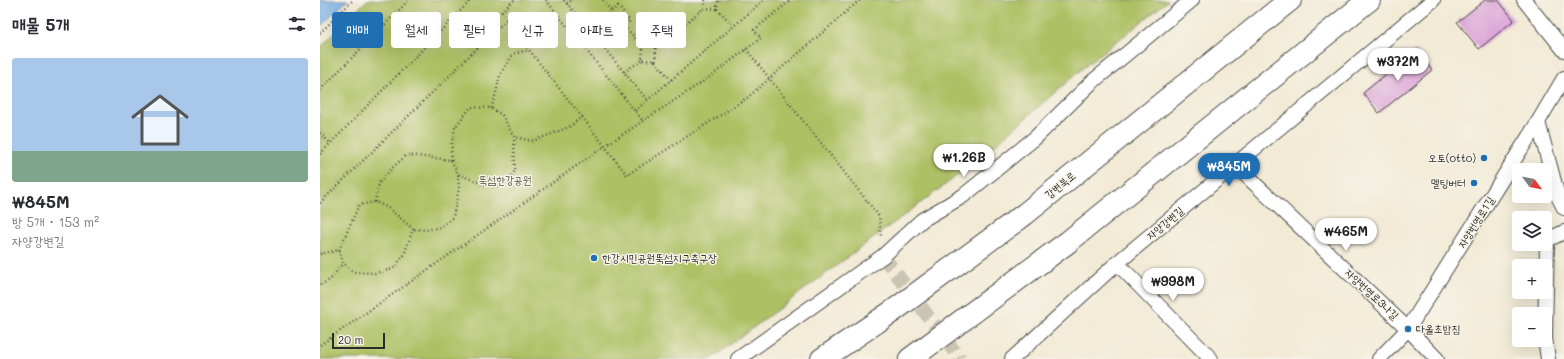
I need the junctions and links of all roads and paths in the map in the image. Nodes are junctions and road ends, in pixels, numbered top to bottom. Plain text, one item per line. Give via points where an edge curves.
1 (353, 0) edge
2 (409, 0) edge
3 (471, 0) edge
4 (514, 0) edge
5 (546, 0) edge
6 (564, 0) edge
7 (572, 0) edge
8 (603, 0) edge
9 (705, 0) edge
10 (718, 0) edge
11 (764, 0) edge
12 (791, 0) edge
13 (860, 0) edge
14 (1192, 0) edge
15 (1290, 0) edge
16 (1369, 0) edge
17 (1433, 0) edge
18 (1524, 0) edge
19 (567, 4) junction
20 (704, 8) junction
21 (717, 9) junction
22 (612, 11) joint
23 (623, 12) edge
24 (507, 19) junction
25 (686, 23) edge
26 (734, 26) junction
27 (628, 30) edge
28 (320, 33) edge
29 (636, 39) edge
30 (643, 48) edge
31 (656, 48) edge
32 (746, 49) junction
33 (529, 50) junction
34 (1564, 50) edge
35 (642, 60) junction
36 (654, 61) junction
37 (624, 72) junction
38 (1564, 78) edge
39 (769, 79) junction
40 (671, 80) junction
41 (320, 90) edge
42 (1559, 96) edge
43 (648, 101) junction
44 (491, 108) junction
45 (635, 111) junction
46 (582, 116) junction
47 (643, 121) junction
48 (1538, 122) junction
49 (320, 133) edge
50 (514, 137) junction
51 (330, 143) junction
52 (605, 146) junction
53 (320, 154) edge
54 (451, 160) junction
55 (1235, 165) junction
56 (458, 174) junction
57 (375, 202) junction
58 (320, 203) edge
59 (1564, 208) edge
60 (413, 229) junction
61 (1564, 232) edge
62 (338, 250) junction
63 (320, 254) edge
64 (883, 256) junction
65 (342, 263) junction
66 (1117, 263) junction
67 (320, 285) edge
68 (1408, 329) junction
69 (320, 345) edge
70 (738, 359) edge
71 (822, 359) edge
72 (910, 359) edge
73 (1012, 359) edge
74 (1211, 359) edge
75 (1379, 359) edge
76 (1437, 359) edge
77 (1548, 359) edge

1 - 28 path
2 - 41 path
3 - 51 path
4 - 24 path via 502,12
5 - 45 path
6 - 19 path
7 - 19 path
8 - 22 path
9 - 20 path
10 - 21 path
11 - 26 path
12 - 32 path via 754,30 761,38
13 - 39 path
14 - 64 street via 1092,82 1036,138 963,196 922,220
15 - 71 highway, 강변북로 via 1025,214 893,311
16 - 72 highway via 1068,242
17 - 55 street, 자양강변길
18 - 34 street
19 - 37 path
20 - 21 path
20 - 25 path
21 - 26 path
22 - 23 path via 618,6
24 - 33 path
24 - 58 path
26 - 40 path
27 - 29 path
30 - 35 path
31 - 36 path
32 - 39 path
32 - 47 path via 707,79
33 - 44 path via 513,54 500,75
33 - 46 path
35 - 36 path
35 - 37 path
36 - 40 path
37 - 43 path
38 - 42 street, 자양번영로1길
39 - 52 path via 747,98 627,175
39 - 64 path via 879,216
40 - 43 path
42 - 48 street, 자양번영로1길
43 - 45 path
44 - 50 path via 502,115
44 - 54 path via 471,107 455,127
45 - 47 path
46 - 50 path via 569,127 533,141
46 - 52 path
47 - 52 path
48 - 59 street via 1558,196
48 - 68 street, 자양번영로1길
49 - 51 path
50 - 56 path via 515,171 506,184 491,186
51 - 53 path
52 - 69 path
54 - 56 path
54 - 57 path via 407,155 379,183
55 - 66 street, 자양강변길
55 - 68 street, 자양번영로3나길
56 - 60 path via 460,188 453,217 441,227
57 - 60 path via 388,207
57 - 62 path via 359,205
60 - 65 path via 404,255 393,269 375,273 354,272
61 - 77 street via 1547,240 1545,338
62 - 63 path
62 - 65 path
64 - 70 street
65 - 67 path via 330,280
66 - 73 street, 자양강변길
66 - 74 street
68 - 75 street, 자양번영로1길
68 - 76 street, 자양번영로3나길

